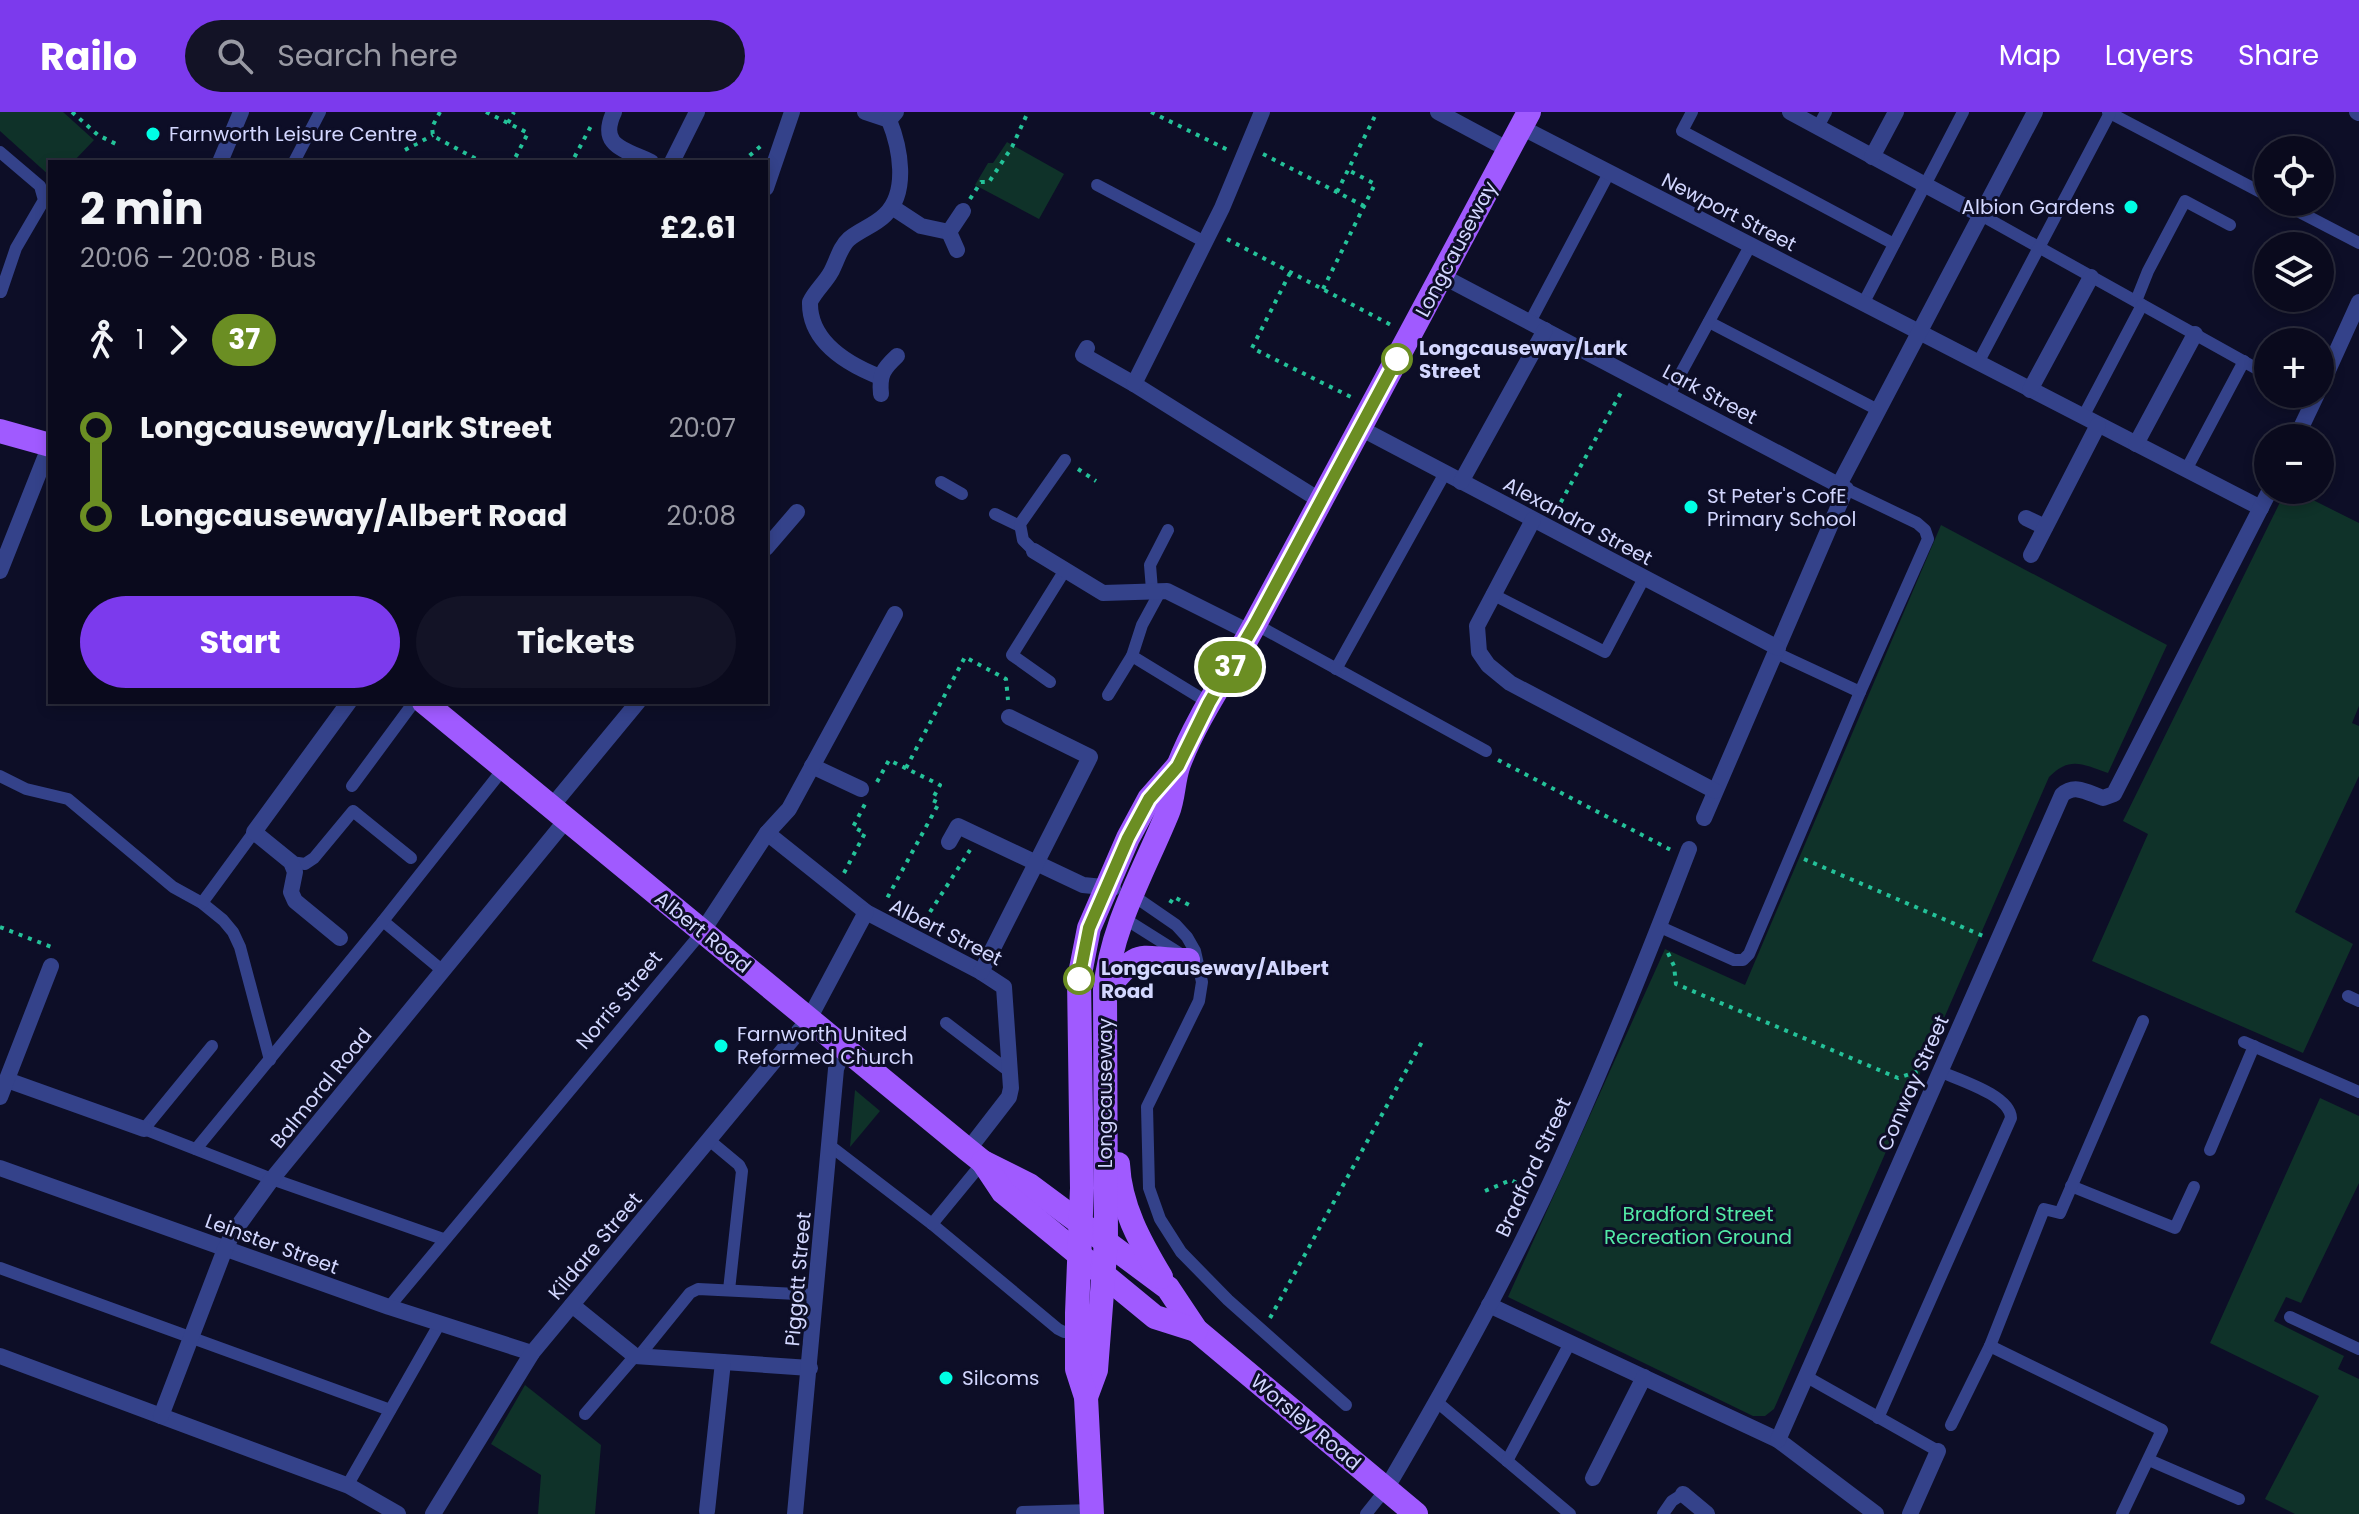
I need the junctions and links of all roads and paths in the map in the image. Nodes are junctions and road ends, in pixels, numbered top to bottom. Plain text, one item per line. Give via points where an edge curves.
1 (72, 112) edge
2 (241, 112) edge
3 (320, 112) edge
4 (440, 112) edge
5 (486, 112) edge
6 (514, 112) edge
7 (697, 112) edge
8 (792, 112) edge
9 (865, 112) edge
10 (1028, 112) edge
11 (1151, 112) edge
12 (1262, 112) edge
13 (1377, 112) edge
14 (1438, 112) edge
15 (1692, 112) edge
16 (1790, 112) edge
17 (1896, 112) edge
18 (1963, 112) edge
19 (2035, 112) edge
20 (2109, 113) edge
21 (893, 116) edge
22 (610, 119) edge
23 (1525, 120) edge
24 (1822, 120) edge
25 (508, 123) junction
26 (433, 135) junction
27 (116, 144) dead end
28 (405, 150) dead end
29 (1509, 150) junction
30 (0, 152) edge
31 (1246, 153) junction
32 (1872, 157) junction
33 (221, 160) edge
34 (295, 160) edge
35 (478, 160) edge
36 (514, 160) edge
37 (570, 160) edge
38 (647, 160) edge
39 (673, 160) edge
40 (1348, 170) junction
41 (1609, 173) junction
42 (768, 182) edge
43 (1097, 185) dead end
44 (1924, 185) junction
45 (2254, 189) edge
46 (1337, 192) junction
47 (1364, 206) junction
48 (892, 207) junction
49 (963, 211) joint
50 (1981, 215) junction
51 (2307, 216) edge
52 (2230, 225) dead end
53 (949, 232) junction
54 (1208, 236) junction
55 (2359, 243) edge
56 (1894, 244) junction
57 (1750, 246) junction
58 (2039, 247) junction
59 (957, 250) dead end
60 (1290, 272) junction
61 (1442, 276) junction
62 (2091, 277) junction
63 (1323, 289) junction
64 (1, 292) edge
65 (2359, 302) edge
66 (2139, 303) junction
67 (1863, 304) junction
68 (1709, 322) junction
69 (1537, 326) junction
70 (1919, 333) junction
71 (1410, 334) junction
72 (2195, 334) junction
73 (1087, 348) dead end
74 (2334, 353) edge
75 (897, 356) dead end
76 (2244, 361) junction
77 (1978, 363) junction
78 (2254, 367) edge
79 (1631, 375) junction
80 (880, 377) junction
81 (1134, 384) junction
82 (2030, 390) junction
83 (881, 394) dead end
84 (1669, 395) junction
85 (1878, 410) junction
86 (1366, 418) junction
87 (2091, 421) junction
88 (0, 431) edge
89 (48, 444) edge
90 (2136, 444) junction
91 (48, 450) edge
92 (1065, 460) joint
93 (2186, 470) junction
94 (1445, 473) junction
95 (1096, 481) dead end
96 (941, 482) dead end
97 (1461, 482) junction
98 (1842, 487) junction
99 (962, 494) dead end
100 (1321, 501) junction
101 (2263, 504) edge
102 (2261, 508) junction
103 (797, 512) dead end
104 (995, 514) dead end
105 (2026, 518) dead end
106 (1540, 523) junction
107 (1020, 526) junction
108 (2045, 527) junction
109 (1168, 530) dead end
110 (769, 538) edge
111 (1034, 551) joint
112 (2031, 555) dead end
113 (1065, 570) junction
114 (0, 571) edge
115 (1644, 578) junction
116 (1157, 590) junction
117 (1492, 594) junction
118 (895, 614) dead end
119 (1253, 628) junction
120 (1777, 650) junction
121 (1132, 656) junction
122 (1336, 669) junction
123 (1050, 682) dead end
124 (1860, 692) junction
125 (1108, 695) dead end
126 (1209, 703) junction
127 (348, 704) edge
128 (413, 704) edge
129 (426, 704) edge
130 (637, 704) edge
131 (1009, 717) joint
132 (1486, 751) joint
133 (812, 766) junction
134 (1178, 766) junction
135 (504, 768) junction
136 (906, 768) junction
137 (0, 776) edge
138 (352, 786) dead end
139 (869, 789) junction
140 (1715, 791) junction
141 (559, 813) junction
142 (1704, 818) dead end
143 (254, 832) junction
144 (767, 833) junction
145 (979, 837) junction
146 (949, 842) dead end
147 (1687, 853) joint
148 (1792, 854) junction
149 (411, 858) dead end
150 (291, 862) junction
151 (1036, 864) junction
152 (836, 888) junction
153 (1096, 892) junction
154 (202, 903) junction
155 (1170, 903) dead end
156 (1127, 905) junction
157 (1193, 907) dead end
158 (930, 912) dead end
159 (871, 915) junction
160 (383, 921) junction
161 (0, 927) edge
162 (702, 932) junction
163 (1656, 932) junction
164 (340, 938) dead end
165 (1996, 942) junction
166 (1194, 963) junction
167 (51, 966) joint
168 (443, 971) junction
169 (981, 972) junction
170 (1105, 991) junction
171 (809, 1019) junction
172 (2143, 1021) dead end
173 (946, 1023) dead end
174 (1423, 1040) dead end
175 (212, 1046) dead end
176 (844, 1048) junction
177 (270, 1060) junction
178 (1939, 1071) junction
179 (1010, 1072) junction
180 (7, 1080) junction
181 (1105, 1087) junction
182 (2359, 1092) edge
183 (0, 1097) edge
184 (144, 1129) junction
185 (709, 1140) junction
186 (829, 1145) junction
187 (196, 1149) junction
188 (2210, 1150) dead end
189 (976, 1156) junction
190 (0, 1168) edge
191 (272, 1179) junction
192 (2071, 1186) junction
193 (2194, 1187) dead end
194 (1082, 1188) junction
195 (1485, 1191) dead end
196 (1543, 1196) junction
197 (1074, 1217) junction
198 (1038, 1221) junction
199 (932, 1224) junction
200 (443, 1239) junction
201 (1106, 1241) junction
202 (225, 1249) junction
203 (1079, 1255) junction
204 (0, 1268) edge
205 (1102, 1273) junction
206 (1168, 1288) junction
207 (729, 1290) junction
208 (817, 1295) junction
209 (572, 1305) junction
210 (1489, 1305) junction
211 (389, 1307) junction
212 (2290, 1317) dead end
213 (440, 1323) junction
214 (1196, 1330) junction
215 (1077, 1331) junction
216 (1265, 1333) junction
217 (191, 1337) junction
218 (1570, 1343) junction
219 (1990, 1346) junction
220 (2359, 1349) edge
221 (532, 1353) junction
222 (0, 1356) edge
223 (637, 1356) junction
224 (723, 1362) junction
225 (810, 1368) junction
226 (1644, 1377) junction
227 (1807, 1377) junction
228 (1086, 1397) junction
229 (1437, 1402) junction
230 (1346, 1405) dead end
231 (390, 1410) junction
232 (585, 1414) dead end
233 (161, 1416) junction
234 (1878, 1418) junction
235 (1951, 1425) dead end
236 (697, 1440) dead end
237 (1778, 1440) junction
238 (715, 1441) junction
239 (1938, 1451) joint
240 (2149, 1460) junction
241 (1507, 1461) junction
242 (1593, 1478) dead end
243 (347, 1486) junction
244 (1386, 1489) junction
245 (1683, 1494) joint
246 (2239, 1499) dead end
247 (707, 1511) dead end
248 (1022, 1512) dead end
249 (1092, 1512) edge
250 (398, 1514) edge
251 (433, 1514) edge
252 (795, 1514) edge
253 (1366, 1514) edge
254 (1416, 1514) edge
255 (1570, 1514) edge
256 (1663, 1514) edge
257 (1707, 1514) edge
258 (1876, 1514) edge
259 (1910, 1514) edge
260 (2122, 1514) edge

1 - 27 path
2 - 33 street
3 - 34 lane
4 - 26 path
5 - 25 path
6 - 25 path
7 - 39 street
8 - 42 street
9 - 21 street
10 - 49 path via 1012,147
11 - 31 path
12 - 31 street
13 - 40 path
14 - 29 street
15 - 56 lane via 1682,131
16 - 24 street
17 - 32 street
18 - 44 lane
19 - 50 street
20 - 45 lane
20 - 58 lane
21 - 48 street via 901,159
22 - 37 path via 594,120
22 - 38 street via 608,136 615,144
23 - 29 main road, Longcauseway
23 - 41 street, Newport Street
24 - 32 street
25 - 36 path via 528,133
26 - 28 path
26 - 35 path
29 - 61 main road, Longcauseway
30 - 64 lane via 40,186 44,200 16,248
31 - 46 path
31 - 54 street
32 - 44 street
40 - 46 path
40 - 47 path via 1375,184
41 - 57 street, Newport Street
41 - 69 lane
43 - 54 lane
44 - 50 street
44 - 56 lane
46 - 47 path
47 - 63 path
48 - 53 street via 921,226
48 - 80 street via 848,240 810,302 813,327 829,346 853,366
49 - 53 street
50 - 58 lane
50 - 70 street
51 - 55 lane
52 - 66 lane via 2185,201 2148,271
53 - 59 street
54 - 60 path
54 - 81 street
56 - 67 lane
57 - 67 street, Newport Street
57 - 68 lane
58 - 62 lane
58 - 77 lane
60 - 63 path
60 - 86 path via 1252,348
61 - 69 street, Lark Street
61 - 71 main road, Longcauseway
62 - 66 lane
62 - 82 street
63 - 71 path
65 - 74 street
66 - 72 lane
66 - 87 lane
67 - 70 street, Newport Street
68 - 84 lane
68 - 85 lane
69 - 79 street, Lark Street
69 - 97 street
70 - 77 street, Newport Street
70 - 85 street
71 - 86 main road, Longcauseway
72 - 76 lane
72 - 90 street
73 - 81 street via 1083,355
75 - 80 street
76 - 78 lane
76 - 93 lane
77 - 82 street, Newport Street
79 - 84 street, Lark Street
79 - 106 path
80 - 83 street
81 - 100 street
82 - 87 street, Newport Street
84 - 98 street, Lark Street
85 - 98 street
86 - 94 street, Alexandra Street
86 - 100 main road, Longcauseway
87 - 90 street, Newport Street
87 - 108 street
88 - 89 main road
90 - 93 street, Newport Street
91 - 114 street
92 - 95 path
92 - 107 lane
93 - 102 street, Newport Street
94 - 97 street, Alexandra Street
94 - 122 lane
96 - 99 lane
97 - 106 street, Alexandra Street
98 - 120 street
98 - 124 lane, Lark Street via 1917,523 1928,539
100 - 119 main road, Longcauseway
101 - 102 street
102 - 165 street, Conway Street via 2114,794 2103,798 2075,788 2062,795
103 - 110 street
104 - 107 lane
105 - 108 street
106 - 115 street, Alexandra Street
106 - 117 street
107 - 111 lane via 1023,540
108 - 112 street
109 - 116 lane via 1150,565
111 - 113 street
113 - 116 street via 1103,593
113 - 123 lane via 1012,655
115 - 117 lane via 1605,652
115 - 120 street, Alexandra Street
116 - 119 street
116 - 121 lane
117 - 140 street via 1477,626 1479,652 1498,675
118 - 133 street, Norris Street
119 - 122 lane
119 - 126 main road, Longcauseway
120 - 124 lane
120 - 140 street
121 - 125 lane
121 - 126 lane
122 - 132 lane
124 - 148 lane
126 - 134 main road, Longcauseway
127 - 143 street
128 - 138 lane
129 - 135 main road, Albert Road
130 - 141 street, Balmoral Road
131 - 136 path via 1006,679 965,657
131 - 151 street via 1090,757
132 - 147 path
133 - 139 street
133 - 144 street, Norris Street via 789,809
134 - 153 main road, Longcauseway via 1149,799
134 - 156 main road, Longcauseway via 1169,809
135 - 141 main road, Albert Road
135 - 160 lane
136 - 139 path via 889,760
136 - 159 path via 940,785 932,800 939,803
137 - 154 lane via 68,799 173,887
139 - 152 path via 853,827 865,833
140 - 142 street
141 - 162 main road, Albert Road
141 - 168 street, Balmoral Road
143 - 150 street
143 - 154 lane
144 - 152 street, Albert Street
144 - 162 street, Norris Street
145 - 146 street via 958,826
145 - 151 street
145 - 158 path
147 - 163 street, Bradford Street
148 - 163 lane via 1743,960
148 - 165 path
149 - 150 lane via 353,811 314,858 305,864
150 - 164 street via 295,901
151 - 153 street
151 - 169 street
152 - 159 street, Albert Street
153 - 156 street
153 - 156 street
153 - 194 main road, Longcauseway via 1079,979
154 - 177 lane via 233,932
155 - 157 path via 1174,897
156 - 166 lane
156 - 166 lane via 1176,925 1187,937
156 - 170 main road, Longcauseway via 1107,965
159 - 169 street, Albert Street
159 - 171 street, Kildare Street
160 - 168 lane
160 - 177 lane
161 - 167 path via 58,949
162 - 171 main road, Albert Road
162 - 200 lane, Norris Street
163 - 178 path via 1670,956 1676,984 1898,1078 1931,1067
163 - 196 street, Bradford Street
165 - 178 street, Conway Street
166 - 170 main road via 1141,956 1128,963
166 - 216 lane via 1202,982 1199,1001 1147,1107 1149,1188 1160,1219 1181,1252
167 - 180 street
168 - 191 street, Balmoral Road
169 - 179 street, Albert Street via 1006,992
170 - 181 main road, Longcauseway
171 - 176 main road, Albert Road
171 - 185 street, Kildare Street
172 - 192 lane
173 - 179 lane
174 - 216 path
175 - 184 lane
176 - 186 street, Piggott Street via 836,1069
176 - 189 main road, Albert Road
177 - 187 lane
178 - 227 street, Conway Street
178 - 234 lane via 2001,1100 2011,1118
179 - 189 street, Albert Street via 1009,1097
180 - 183 street
180 - 184 street
181 - 194 main road via 1092,1165
181 - 201 main road, Longcauseway
181 - 206 main road via 1116,1123 1126,1208
182 - 188 lane via 2249,1044
184 - 187 lane
185 - 207 lane via 742,1171
185 - 209 street, Kildare Street
186 - 199 lane
186 - 208 street, Piggott Street
187 - 191 lane
189 - 197 main road, Albert Road
189 - 198 main road, Albert Road via 1003,1192
189 - 199 lane
190 - 202 street, Leinster Street
191 - 200 lane
191 - 202 street, Balmoral Road
192 - 193 lane via 2175,1228
192 - 219 lane via 2060,1213 2044,1209
194 - 197 main road, Longcauseway
195 - 196 path via 1511,1180
196 - 210 street, Bradford Street
197 - 198 main road
197 - 201 main road, Worsley Road
197 - 203 main road, Longcauseway
198 - 203 main road, Albert Road
199 - 215 lane via 1058,1329
200 - 211 lane, Norris Street
201 - 205 main road, Longcauseway
201 - 206 main road, Worsley Road
202 - 211 street, Leinster Street
202 - 217 street, Balmoral Road
203 - 205 main road, Worsley Road
203 - 215 main road, Longcauseway
204 - 217 lane
205 - 214 main road, Worsley Road via 1155,1317
205 - 228 main road, Longcauseway via 1096,1370
206 - 214 main road, Worsley Road
207 - 208 lane
207 - 223 lane via 690,1293
208 - 225 street, Piggott Street
209 - 221 street, Kildare Street
209 - 223 street
210 - 218 street
210 - 229 street, Bradford Street
211 - 213 street, Leinster Street
212 - 220 lane
213 - 221 street, Leinster Street
213 - 231 lane
214 - 244 main road, Worsley Road
215 - 228 main road, Longcauseway via 1077,1369
216 - 230 lane
217 - 231 lane
217 - 233 street, Balmoral Road
218 - 226 street
218 - 241 lane
219 - 235 lane
219 - 240 lane via 2162,1430
221 - 251 street, Kildare Street
222 - 233 street
223 - 224 street
223 - 232 lane
224 - 225 street
224 - 238 street
225 - 252 street, Piggott Street
226 - 237 street
226 - 242 street
227 - 234 lane
227 - 237 street, Conway Street
228 - 249 main road
229 - 241 lane
229 - 244 street, Bradford Street
231 - 243 lane
233 - 243 street
234 - 239 lane
236 - 238 street
237 - 258 street
238 - 247 street
239 - 259 street
240 - 246 lane
240 - 260 lane
241 - 255 lane
243 - 250 street
244 - 253 lane
244 - 254 main road, Worsley Road
245 - 256 lane
245 - 257 street
248 - 249 lane

